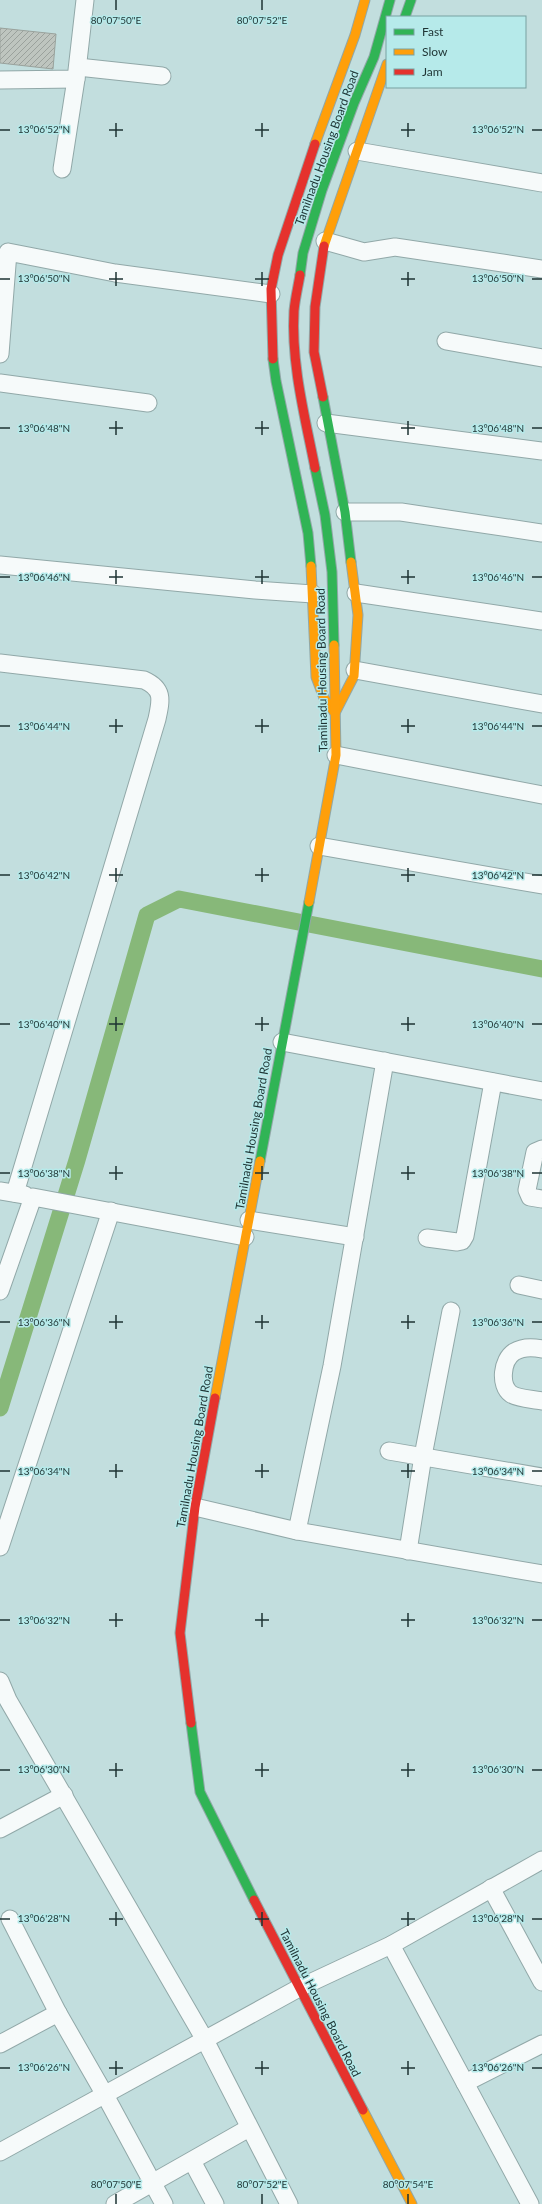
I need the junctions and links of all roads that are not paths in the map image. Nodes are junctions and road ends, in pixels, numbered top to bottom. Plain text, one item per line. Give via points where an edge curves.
1 (85, 0) edge
2 (365, 0) edge
3 (390, 0) edge
4 (410, 0) edge
5 (405, 16) edge
6 (386, 67) edge
7 (77, 73) junction
8 (162, 76) dead end
9 (0, 80) edge
10 (357, 151) junction
11 (62, 169) dead end
12 (542, 183) edge
13 (325, 241) junction
14 (542, 269) edge
15 (271, 294) junction
16 (446, 341) dead end
17 (0, 354) edge
18 (542, 358) edge
19 (0, 383) edge
20 (148, 403) dead end
21 (326, 423) junction
22 (542, 451) edge
23 (345, 512) junction
24 (542, 533) edge
25 (0, 565) edge
26 (356, 593) junction
27 (313, 594) junction
28 (542, 622) edge
29 (0, 663) edge
30 (354, 670) junction
31 (542, 704) edge
32 (335, 713) junction
33 (336, 755) junction
34 (542, 795) edge
35 (319, 846) junction
36 (542, 885) edge
37 (282, 1042) junction
38 (385, 1061) junction
39 (493, 1082) junction
40 (542, 1091) edge
41 (542, 1148) edge
42 (8, 1192) edge
43 (40, 1198) junction
44 (542, 1199) edge
45 (111, 1211) junction
46 (247, 1228) junction
47 (355, 1237) junction
48 (427, 1238) dead end
49 (519, 1285) dead end
50 (542, 1290) edge
51 (0, 1291) edge
52 (451, 1311) dead end
53 (542, 1349) edge
54 (542, 1401) edge
55 (389, 1451) dead end
56 (423, 1456) junction
57 (542, 1477) edge
58 (195, 1507) junction
59 (298, 1531) junction
60 (0, 1547) edge
61 (408, 1551) junction
62 (542, 1574) edge
63 (0, 1681) edge
64 (64, 1795) junction
65 (0, 1829) edge
66 (542, 1860) edge
67 (491, 1888) junction
68 (10, 1919) dead end
69 (391, 1945) junction
70 (541, 1979) edge
71 (298, 1988) junction
72 (58, 2013) junction
73 (205, 2040) junction
74 (0, 2044) edge
75 (542, 2044) edge
76 (465, 2083) junction
77 (105, 2095) junction
78 (249, 2128) junction
79 (0, 2152) edge
80 (192, 2160) junction
81 (153, 2183) junction
82 (115, 2204) edge
83 (164, 2204) edge
84 (215, 2204) edge
85 (289, 2204) edge
86 (412, 2204) edge
87 (530, 2204) edge

1 - 7 street
2 - 15 street via 278,254
3 - 32 street, Tamilnadu Housing Board Road via 374,57 322,190 303,253 294,310 294,342 299,383 332,572
4 - 5 street
6 - 10 street
7 - 8 street
7 - 9 street
7 - 11 street
10 - 12 street
10 - 13 street
13 - 14 street via 364,252 395,247
13 - 21 street via 313,328 314,352
15 - 17 street via 115,273 8,252
15 - 27 street via 272,348 276,381 301,492 308,533
16 - 18 street
19 - 20 street
21 - 22 street
21 - 23 street
23 - 24 street via 401,512
23 - 26 street
25 - 27 street
26 - 28 street
26 - 30 street via 358,633
27 - 32 street via 316,677 324,698
29 - 42 street via 144,680 153,684 159,691 160,701 157,719
30 - 31 street
30 - 32 street via 350,687
32 - 33 street, Tamilnadu Housing Board Road
33 - 34 street
33 - 35 street, Tamilnadu Housing Board Road
35 - 36 street
35 - 37 street, Tamilnadu Housing Board Road
37 - 38 street
37 - 46 street, Tamilnadu Housing Board Road
38 - 39 street
38 - 47 street
39 - 40 street
39 - 48 street via 465,1236 457,1242
41 - 44 street via 535,1152 527,1190 530,1196
42 - 43 street
43 - 45 street
43 - 51 street
45 - 46 street
45 - 60 street
46 - 47 street
46 - 58 street, Tamilnadu Housing Board Road
47 - 59 street
49 - 50 street
52 - 56 street
53 - 54 street via 533,1347 515,1352 508,1359 503,1381 506,1390 513,1395
55 - 56 street
56 - 57 street
56 - 61 street
58 - 59 street
58 - 71 street, Tamilnadu Housing Board Road via 180,1633 200,1792
59 - 61 street
61 - 62 street
63 - 64 street via 8,1700
64 - 65 street
64 - 73 street
66 - 67 street
67 - 69 street
67 - 70 street
68 - 72 street
69 - 71 street
69 - 76 street
71 - 73 street
71 - 86 street, Tamilnadu Housing Board Road
72 - 74 street
72 - 77 street
73 - 77 street
73 - 78 street
75 - 76 street
76 - 87 street
77 - 79 street
77 - 81 street
78 - 80 street
78 - 85 street
80 - 81 street
80 - 84 street
81 - 82 street
81 - 83 street

